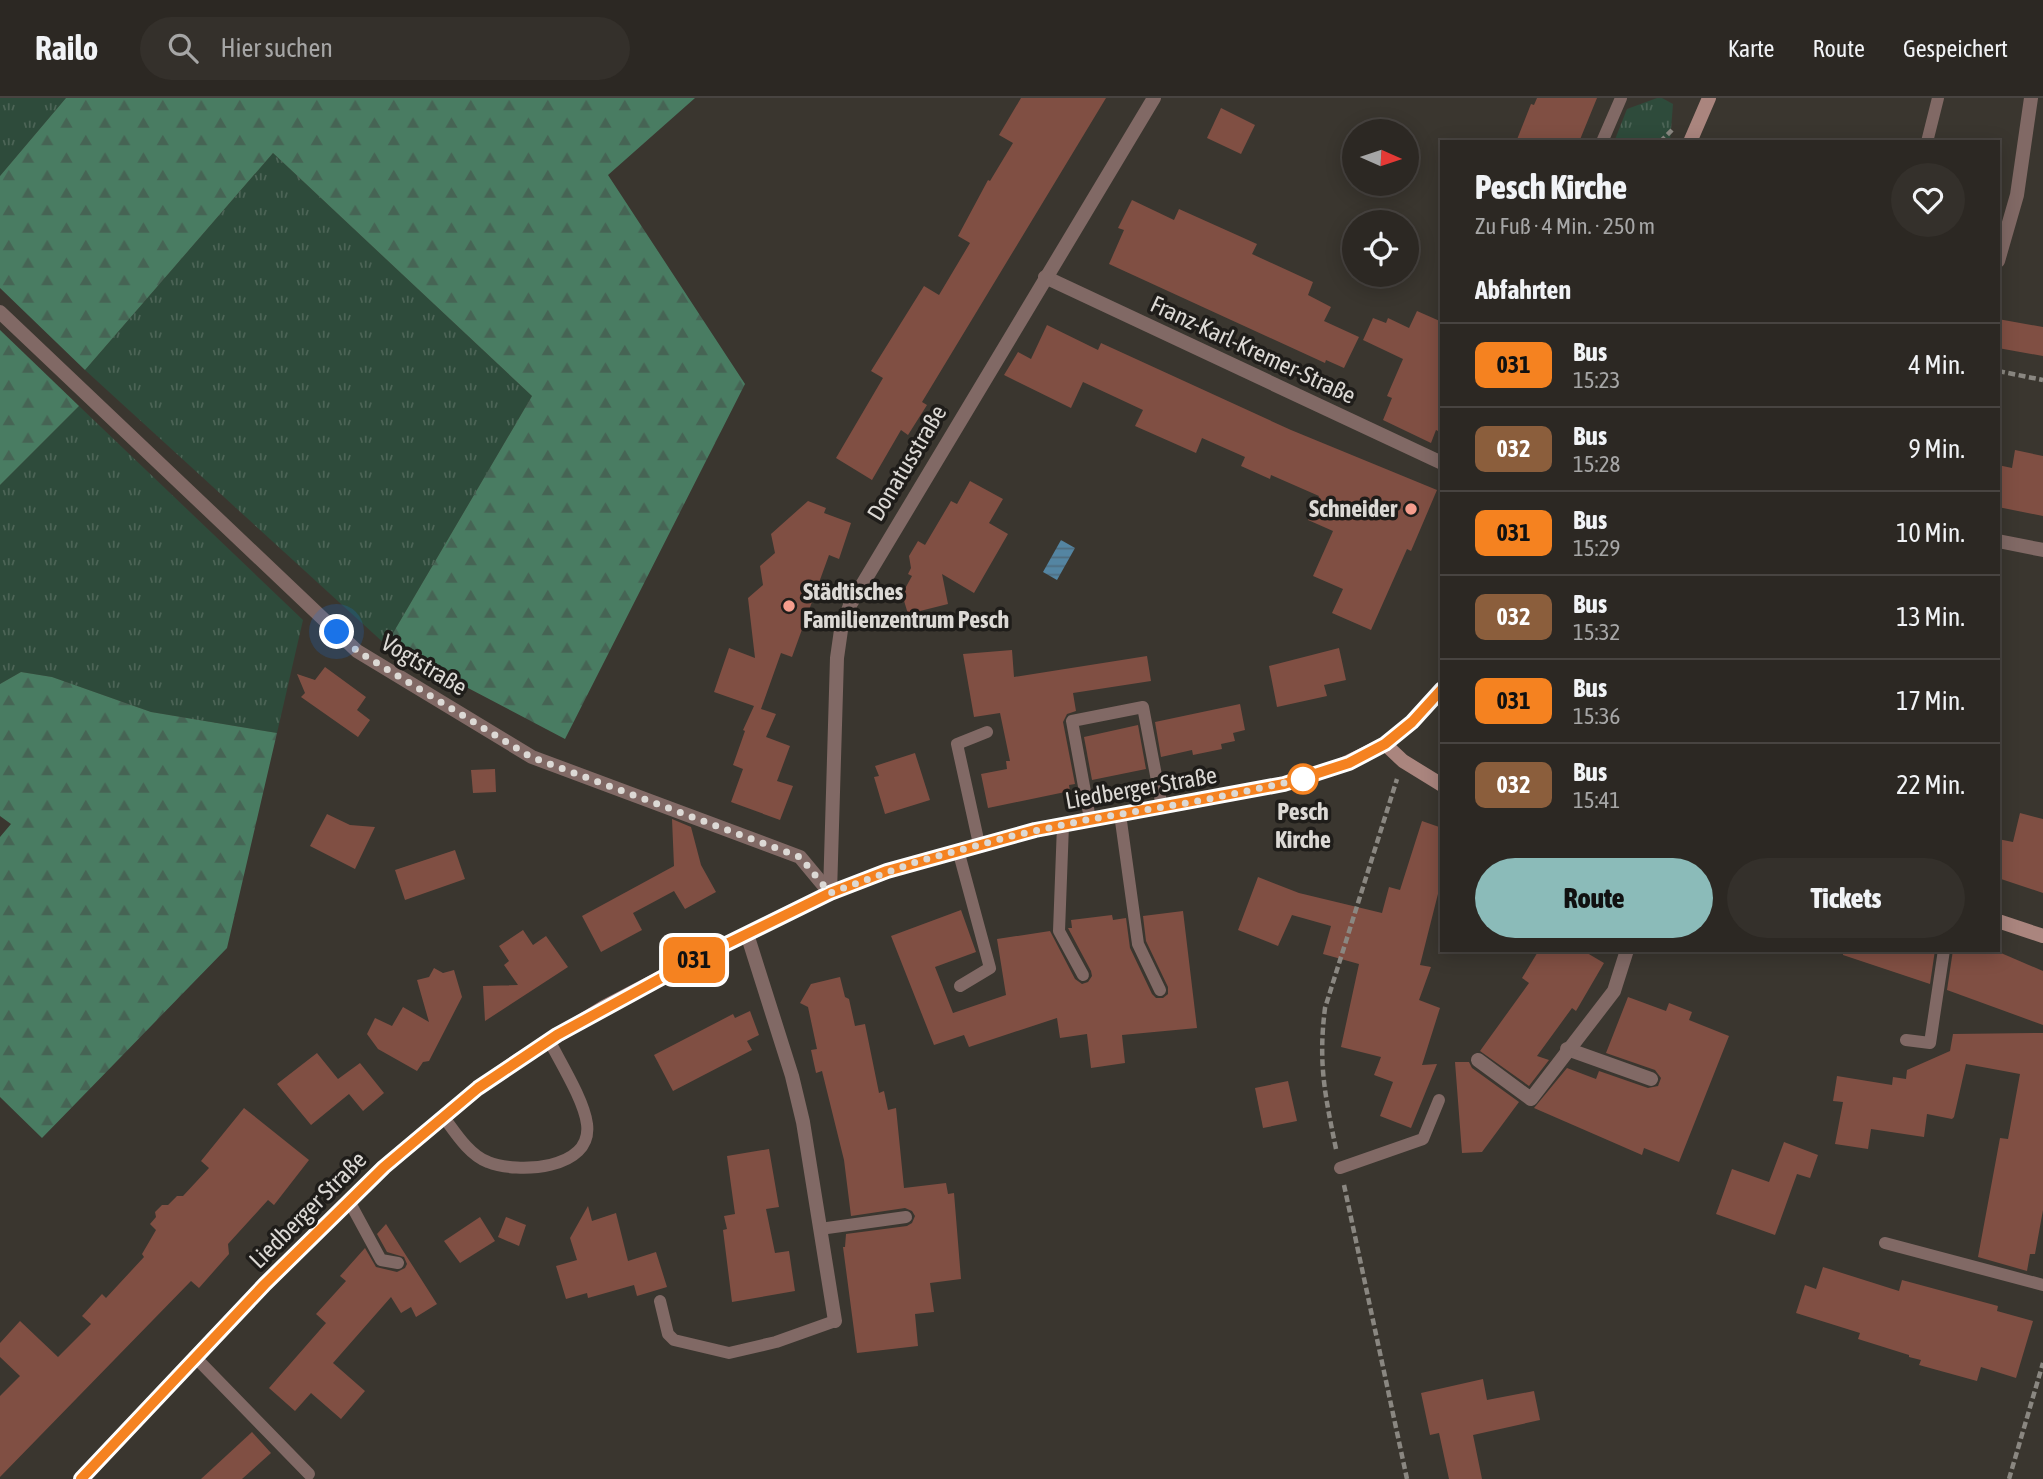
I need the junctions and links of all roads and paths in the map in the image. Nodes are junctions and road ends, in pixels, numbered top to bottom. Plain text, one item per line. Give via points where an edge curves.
1 (1154, 98) edge
2 (1620, 98) edge
3 (1709, 98) edge
4 (1938, 98) edge
5 (2031, 98) edge
6 (1603, 140) edge
7 (1691, 140) edge
8 (1928, 140) edge
9 (2000, 254) edge
10 (1045, 277) junction
11 (0, 312) edge
12 (2000, 371) edge
13 (2043, 380) edge
14 (1440, 462) edge
15 (2000, 541) edge
16 (2043, 550) edge
17 (1440, 691) edge
18 (987, 732) dead end
19 (1385, 744) junction
20 (1403, 761) junction
21 (1440, 784) edge
22 (1162, 807) junction
23 (1119, 814) junction
24 (1090, 819) junction
25 (1063, 825) junction
26 (979, 844) junction
27 (958, 850) junction
28 (830, 893) junction
29 (2000, 922) edge
30 (747, 934) junction
31 (2043, 936) edge
32 (1626, 952) edge
33 (1944, 952) edge
34 (1083, 975) dead end
35 (960, 986) dead end
36 (1160, 990) dead end
37 (549, 1040) junction
38 (1906, 1040) dead end
39 (1567, 1049) junction
40 (1478, 1060) dead end
41 (1651, 1079) dead end
42 (1439, 1100) dead end
43 (443, 1116) junction
44 (1340, 1168) junction
45 (349, 1201) junction
46 (906, 1217) dead end
47 (820, 1229) junction
48 (1885, 1242) dead end
49 (398, 1263) dead end
50 (2043, 1285) edge
51 (660, 1301) dead end
52 (835, 1321) joint
53 (196, 1357) junction
54 (2043, 1363) edge
55 (309, 1474) dead end
56 (81, 1479) edge
57 (1406, 1479) edge
58 (2009, 1479) edge

1 - 10 street, Donatusstraße
2 - 6 lane
3 - 7 main road
4 - 8 lane
5 - 9 street via 2017,195
10 - 14 street, Franz-Karl-Kremer-Straße
10 - 28 street, Donatusstraße via 858,590 844,622 837,658
11 - 28 street, Vogtstraße via 357,651 531,757 800,857
12 - 13 path
15 - 16 street
17 - 19 main road, Liedberger Straße
18 - 26 lane via 957,744
19 - 20 main road
19 - 22 main road, Liedberger Straße via 1349,763 1302,779
20 - 21 main road
20 - 44 path via 1325,1008 1322,1080
22 - 23 main road, Liedberger Straße
22 - 24 lane via 1143,708 1072,721
23 - 24 main road, Liedberger Straße
23 - 36 lane via 1138,944
24 - 25 main road, Liedberger Straße
25 - 26 main road, Liedberger Straße
25 - 34 lane via 1059,931
26 - 27 main road, Liedberger Straße
27 - 28 main road, Liedberger Straße
27 - 35 lane via 990,968
28 - 30 main road, Liedberger Straße
29 - 31 main road
30 - 37 main road, Liedberger Straße
30 - 47 street via 798,1099
32 - 39 street via 1614,991
33 - 38 lane via 1930,1044
37 - 43 main road, Liedberger Straße
37 - 43 lane via 587,1124 584,1143 570,1157 541,1168 507,1168 485,1162
39 - 40 street via 1531,1099
39 - 41 street
42 - 44 lane via 1423,1139
43 - 45 main road, Liedberger Straße
44 - 57 path
45 - 49 lane via 381,1260
45 - 53 main road, Liedberger Straße
46 - 47 lane
47 - 52 street
48 - 50 lane
51 - 52 lane via 668,1334 674,1340 729,1353
53 - 55 lane
53 - 56 main road, Liedberger Straße
54 - 58 path

